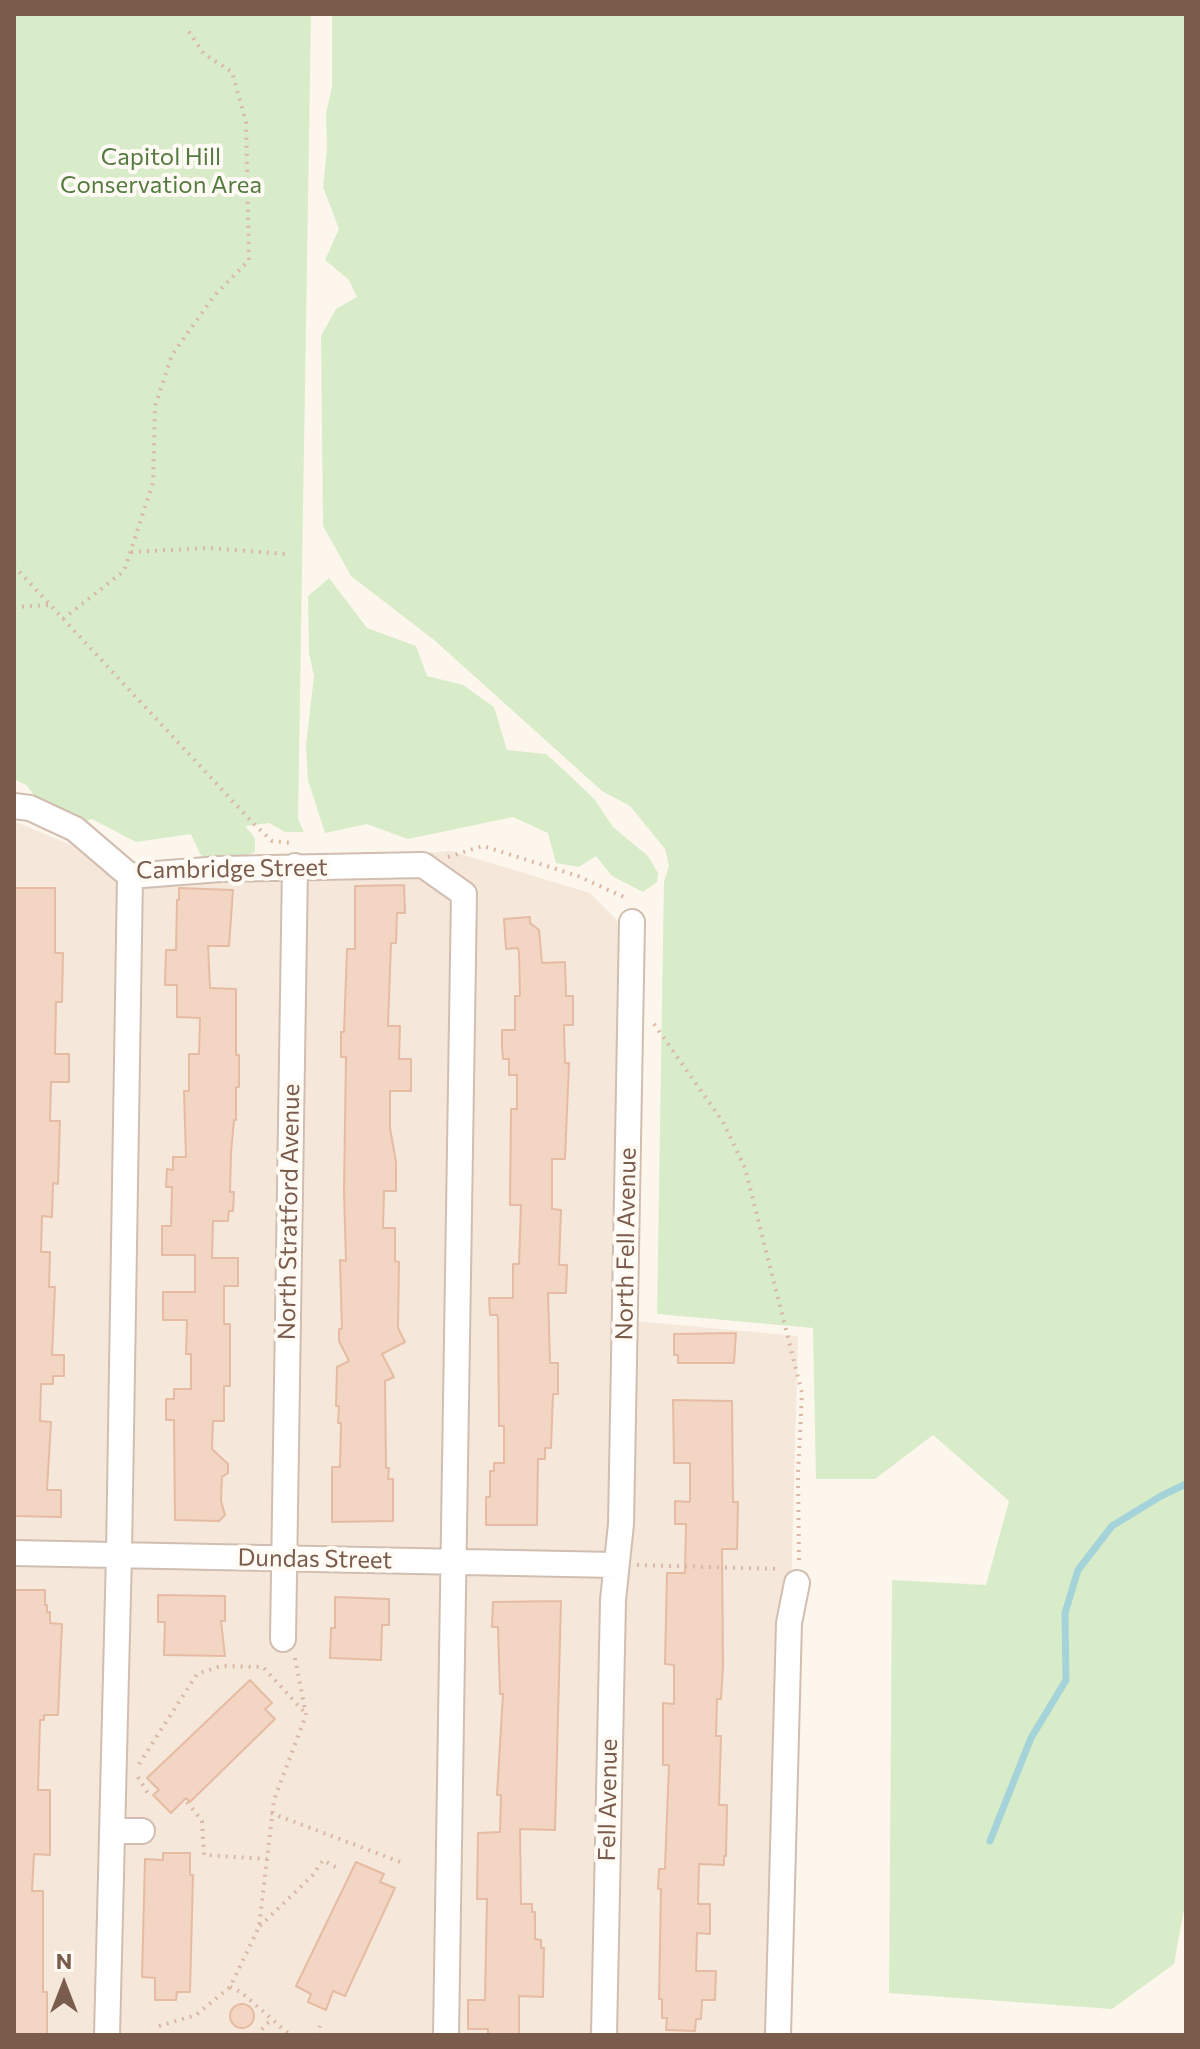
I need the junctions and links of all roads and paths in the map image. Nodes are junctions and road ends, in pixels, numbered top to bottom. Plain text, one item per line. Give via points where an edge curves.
1 (187, 29) dead end
2 (131, 552) junction
3 (286, 554) dead end
4 (14, 566) edge
5 (50, 605) junction
6 (14, 607) edge
7 (63, 619) junction
8 (14, 806) edge
9 (299, 855) junction
10 (423, 865) junction
11 (130, 876) junction
12 (632, 912) joint
13 (647, 1015) dead end
14 (14, 1553) edge
15 (119, 1554) junction
16 (283, 1558) junction
17 (454, 1562) junction
18 (623, 1565) junction
19 (797, 1583) junction
20 (283, 1639) joint
21 (306, 1715) junction
22 (149, 1795) dead end
23 (187, 1802) dead end
24 (271, 1813) junction
25 (112, 1831) junction
26 (142, 1831) dead end
27 (267, 1859) junction
28 (403, 1863) dead end
29 (339, 1869) dead end
30 (259, 1927) junction
31 (230, 1987) junction
32 (273, 2018) junction
33 (159, 2026) dead end
34 (320, 2026) dead end
35 (107, 2035) edge
36 (256, 2035) edge
37 (290, 2035) edge
38 (317, 2035) edge
39 (446, 2035) edge
40 (604, 2035) edge
41 (778, 2035) edge

1 - 2 path via 204,54 232,72 246,122 249,260 214,296 172,355 155,406 153,483
2 - 3 path via 209,548
2 - 7 path via 124,571
4 - 5 path
5 - 6 path
5 - 7 path
7 - 9 path via 254,824
8 - 11 street, Cambridge Street via 75,829
9 - 10 street, Cambridge Street
9 - 11 street, Cambridge Street via 220,869
9 - 16 street, North Stratford Avenue
10 - 12 path via 483,846 578,876
10 - 17 street via 464,894
11 - 15 street
12 - 18 street, North Fell Avenue
13 - 19 path via 723,1122 745,1168 802,1393
14 - 15 street, Dundas Street
15 - 16 street, Dundas Street
15 - 25 street via 122,1698
16 - 17 street, Dundas Street
16 - 20 street, North Stratford Avenue
17 - 18 street, Dundas Street
17 - 39 street via 438,1841 438,2002
18 - 19 path via 781,1569
18 - 40 street, Fell Avenue
19 - 41 street via 789,1623
20 - 21 path via 297,1661
21 - 22 path via 263,1667 221,1666 197,1674 140,1759 136,1772
21 - 24 path
23 - 27 path via 202,1821 204,1855
24 - 27 path
24 - 28 path
25 - 26 street
25 - 35 street
27 - 30 path
29 - 30 path via 323,1860
30 - 31 path
31 - 32 path
31 - 33 path via 196,2015
32 - 36 path
32 - 37 path
34 - 38 path

